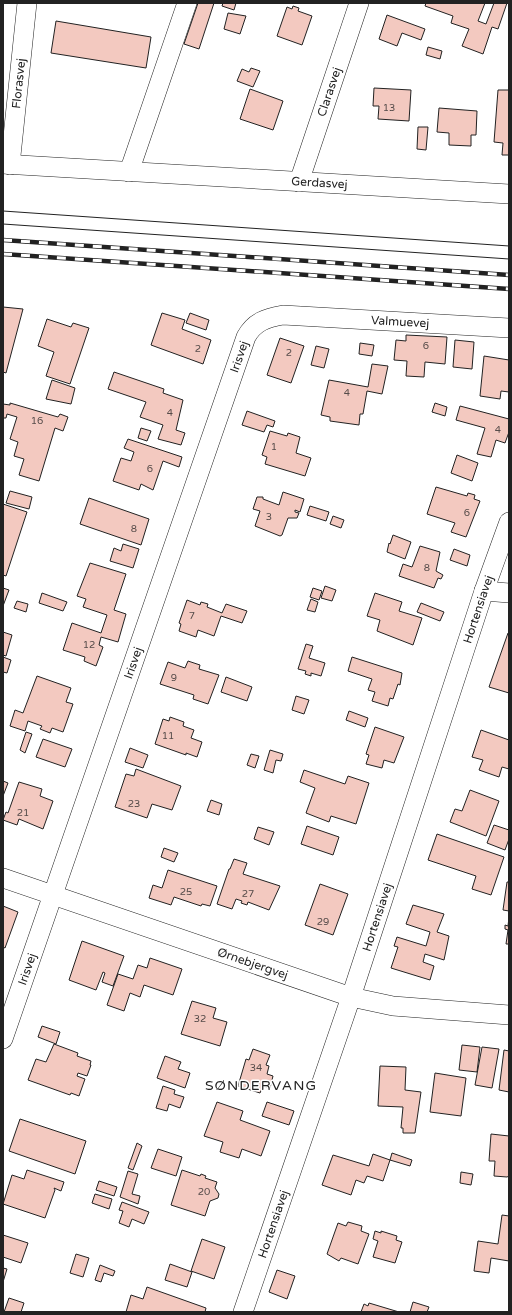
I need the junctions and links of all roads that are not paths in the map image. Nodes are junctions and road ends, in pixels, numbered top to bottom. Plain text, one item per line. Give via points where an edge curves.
1 (28, 3) edge
2 (186, 3) edge
3 (359, 3) edge
4 (6, 164) edge
5 (130, 172) junction
6 (299, 182) junction
7 (509, 194) edge
8 (292, 315) joint
9 (509, 328) edge
10 (509, 522) edge
11 (484, 591) junction
12 (509, 592) edge
13 (3, 878) edge
14 (53, 896) junction
15 (351, 997) junction
16 (509, 1015) edge
17 (3, 1039) edge
18 (243, 1312) edge

1 - 4 street, Florasvej
2 - 5 street
3 - 6 street, Clarasvej
4 - 5 street, Gerdasvej
5 - 6 street, Gerdasvej
6 - 7 street, Gerdasvej
8 - 9 street, Valmuevej
8 - 14 street, Irisvej via 282,315 256,323 246,337
10 - 11 street, Hortensiavej
11 - 12 street
11 - 15 street, Hortensiavej
13 - 14 street, Ørnebjergvej
14 - 15 street, Ørnebjergvej
14 - 17 street, Irisvej
15 - 16 street, Ørnebjergvej via 393,1006
15 - 18 street, Hortensiavej

